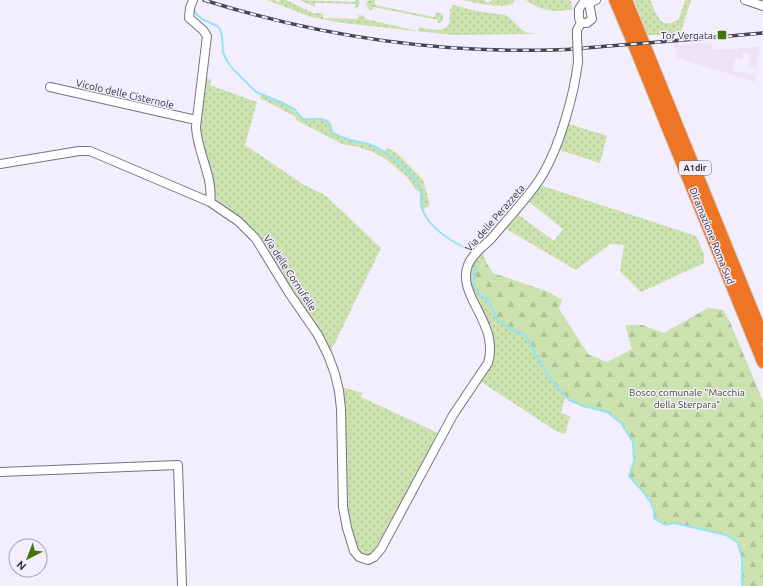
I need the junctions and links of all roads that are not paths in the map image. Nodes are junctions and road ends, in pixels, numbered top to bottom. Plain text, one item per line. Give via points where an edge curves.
1 (194, 0) edge
2 (615, 0) edge
3 (626, 0) edge
4 (745, 0) edge
5 (593, 2) edge
6 (763, 6) edge
7 (581, 23) junction
8 (50, 87) dead end
9 (196, 120) junction
10 (0, 164) edge
11 (210, 202) junction
12 (763, 337) edge
13 (763, 362) edge
14 (0, 472) edge
15 (383, 545) joint
16 (182, 586) edge

1 - 9 street via 189,18 207,36
2 - 13 highway, Diramazione Roma Sud / A1dir
3 - 12 highway, Diramazione Roma Sud / A1dir
4 - 6 street
5 - 7 street, Via delle Perazzeta via 592,19 587,23
5 - 7 street, Via delle Perazzeta via 583,3 579,8
7 - 15 street, Via delle Perazzeta, bridge via 577,30 578,62 567,110 546,169 526,197 468,265 469,291 488,334 488,363 451,419
8 - 9 street, Vicolo delle Cisternole
9 - 11 street via 197,138 211,190
10 - 11 street, Via delle Cornufelle via 90,151
11 - 15 street, Via delle Cornufelle via 238,220 256,239 326,350 335,374 340,399 342,501 350,539 357,554 366,560 374,557
14 - 16 street via 178,465

